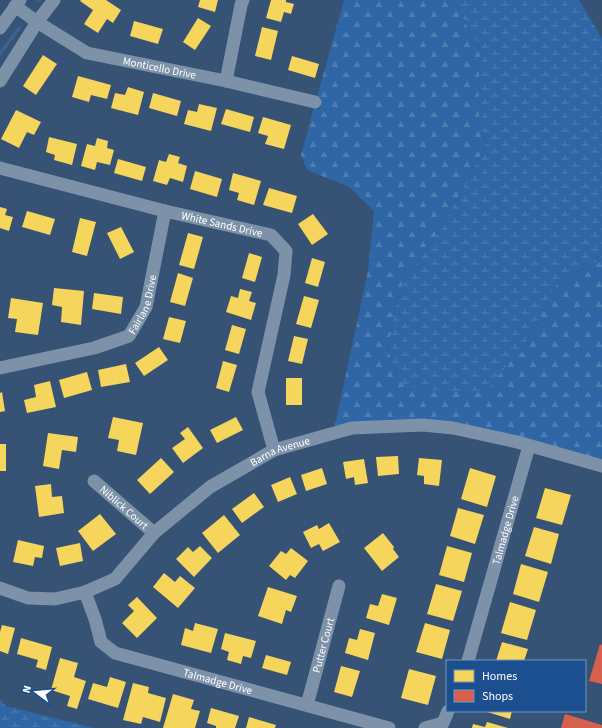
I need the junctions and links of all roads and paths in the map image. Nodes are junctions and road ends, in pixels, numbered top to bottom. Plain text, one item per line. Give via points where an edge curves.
1 (54, 0) edge
2 (243, 0) edge
3 (17, 3) edge
4 (2, 20) edge
5 (36, 22) junction
6 (0, 81) edge
7 (226, 81) junction
8 (315, 102) dead end
9 (0, 168) edge
10 (165, 211) junction
11 (0, 368) edge
12 (530, 446) junction
13 (274, 450) junction
14 (602, 466) edge
15 (94, 481) dead end
16 (154, 533) junction
17 (339, 586) dead end
18 (0, 588) edge
19 (85, 592) junction
20 (468, 660) edge
21 (306, 705) junction
22 (448, 712) edge
23 (389, 728) edge
24 (425, 728) edge

1 - 5 street
2 - 7 street
3 - 4 street
3 - 5 street, Monticello Drive
5 - 6 street
5 - 7 street, Monticello Drive via 87,53
7 - 8 street, Monticello Drive
9 - 10 street, White Sands Drive
10 - 11 street, Fairlane Drive via 146,307 129,336 94,348
10 - 13 street, White Sands Drive via 271,235 286,251 284,275 258,392
12 - 13 street, Barna Avenue via 453,428 423,425 352,428
12 - 14 street, Barna Avenue
12 - 20 street, Talmadge Drive
13 - 16 street, Barna Avenue via 210,487
15 - 16 street, Niblick Court
16 - 19 street, Barna Avenue via 115,579
17 - 21 street, Putter Court
18 - 19 street, Barna Avenue via 28,598 55,599
19 - 21 street, Talmadge Drive via 101,642 115,653
21 - 23 street, Talmadge Drive
22 - 24 street via 443,722

